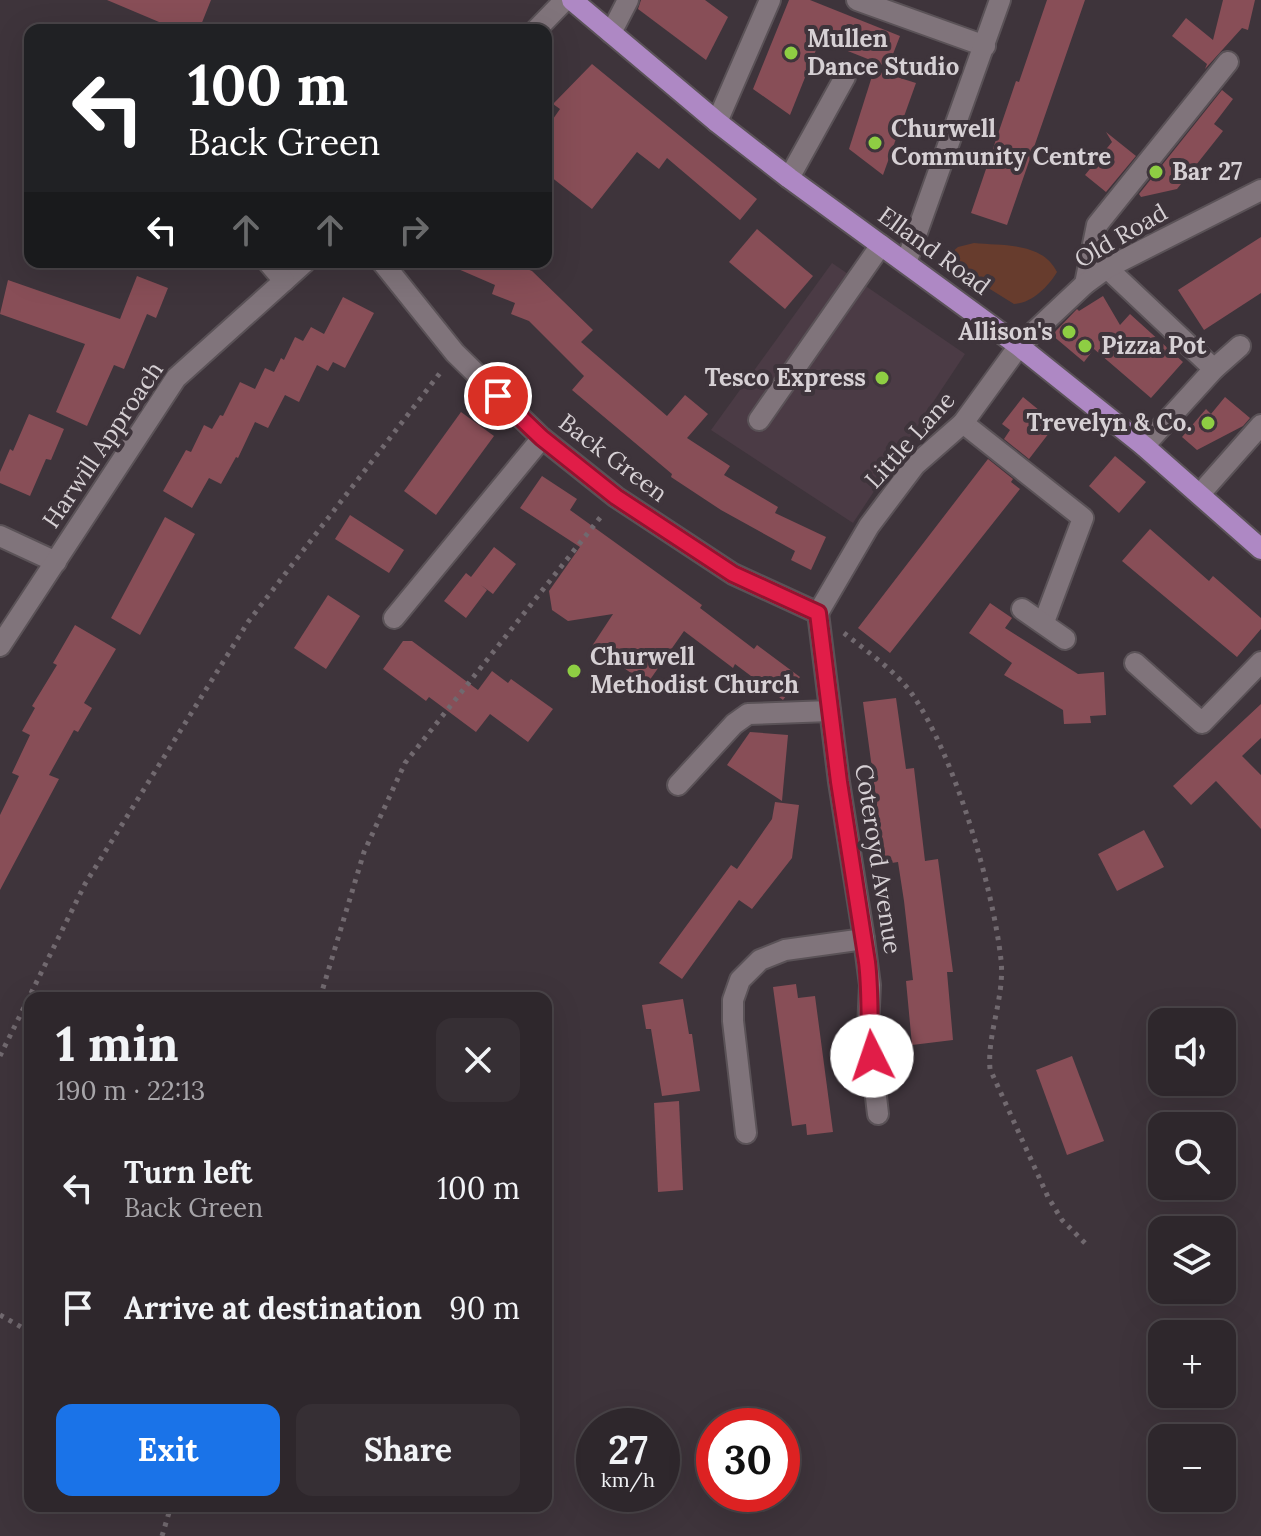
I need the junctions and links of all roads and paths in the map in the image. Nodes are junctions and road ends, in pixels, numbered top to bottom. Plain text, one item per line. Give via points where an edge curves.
1 (565, 0) edge
2 (572, 0) edge
3 (628, 0) edge
4 (770, 0) edge
5 (857, 0) edge
6 (1000, 0) edge
7 (542, 24) edge
8 (611, 33) junction
9 (985, 46) junction
10 (1228, 62) dead end
11 (845, 77) dead end
12 (717, 122) junction
13 (789, 178) junction
14 (1260, 188) edge
15 (881, 245) junction
16 (906, 263) junction
17 (273, 268) edge
18 (298, 268) edge
19 (387, 268) edge
20 (1107, 268) junction
21 (284, 281) junction
22 (1085, 284) junction
23 (1019, 346) junction
24 (1240, 346) dead end
25 (455, 353) junction
26 (1214, 369) junction
27 (759, 420) dead end
28 (963, 423) junction
29 (1261, 425) edge
30 (542, 438) junction
31 (1144, 446) junction
32 (1200, 494) junction
33 (616, 497) junction
34 (0, 536) edge
35 (1261, 549) edge
36 (56, 562) junction
37 (1022, 609) dead end
38 (818, 613) junction
39 (394, 618) dead end
40 (1044, 622) junction
41 (1065, 639) dead end
42 (0, 646) edge
43 (1261, 662) edge
44 (1135, 663) dead end
45 (830, 711) junction
46 (678, 785) dead end
47 (864, 939) junction
48 (32, 992) edge
49 (322, 992) edge
50 (24, 1007) edge
51 (0, 1056) edge
52 (878, 1114) dead end
53 (746, 1133) dead end
54 (1087, 1245) dead end
55 (0, 1315) edge
56 (24, 1329) edge
57 (169, 1512) edge
58 (162, 1536) edge

1 - 7 street
2 - 8 main road, Elland Road
3 - 8 street
4 - 12 street
5 - 9 street
6 - 9 street
8 - 12 main road, Elland Road
9 - 16 street
10 - 22 street via 1097,225
11 - 13 street
12 - 13 main road, Elland Road
13 - 15 main road, Elland Road
14 - 20 street, Old Road
15 - 16 main road, Elland Road
15 - 27 street
16 - 23 main road, Elland Road
17 - 21 street
18 - 21 street, Harwill Approach
19 - 25 street, Back Green
20 - 22 street, Old Road
20 - 26 street
21 - 36 street, Harwill Approach via 176,378
22 - 23 street, Old Road
23 - 28 street, Little Lane
23 - 31 main road, Elland Road
24 - 26 street
25 - 30 street, Back Green
25 - 48 path via 248,622 85,884
26 - 31 street
28 - 38 street, Little Lane via 915,465 869,526
28 - 40 street via 1083,518
29 - 32 street
30 - 33 street, Back Green
30 - 39 street
31 - 32 main road, Elland Road
32 - 35 main road, Elland Road
33 - 38 street, Back Green via 733,574
33 - 49 path via 405,763 364,852
34 - 36 street, Harwill Approach
36 - 42 street, Harwill Approach
37 - 40 street
38 - 45 street, Coteroyd Avenue
38 - 54 path via 911,693 943,750 985,877 1002,963 990,1069 1048,1197
40 - 41 street
43 - 44 street via 1202,723
45 - 46 street via 748,714
45 - 47 street, Coteroyd Avenue
47 - 52 street, Coteroyd Avenue
47 - 53 street via 785,950 760,960 740,980 733,1021
50 - 51 path
55 - 56 path
57 - 58 path

